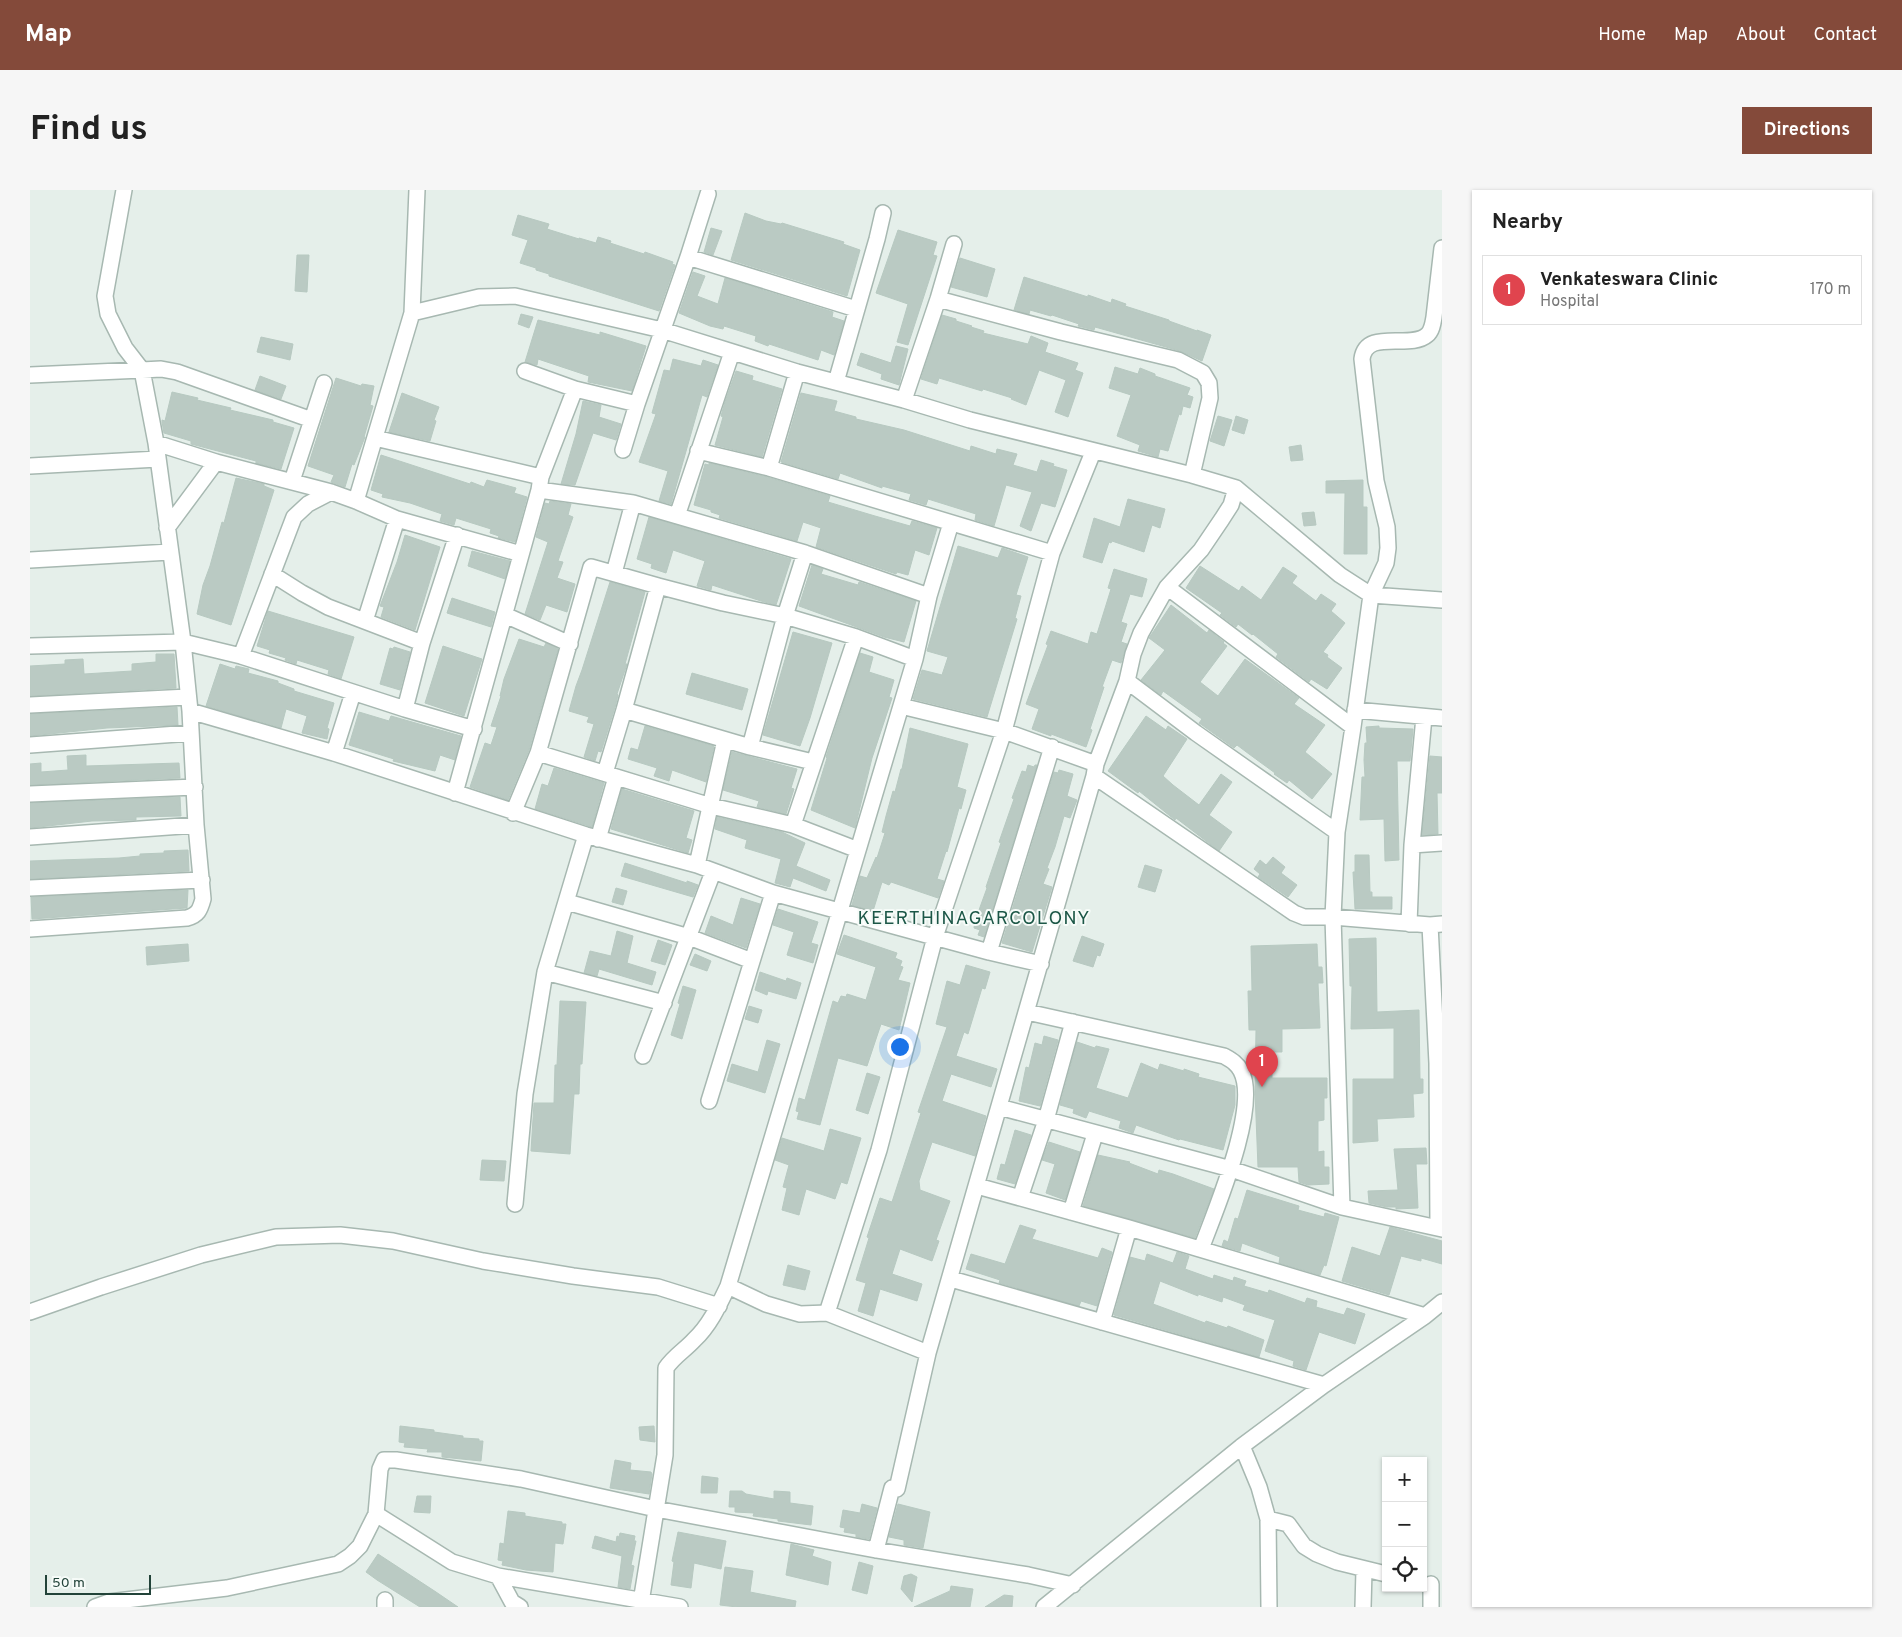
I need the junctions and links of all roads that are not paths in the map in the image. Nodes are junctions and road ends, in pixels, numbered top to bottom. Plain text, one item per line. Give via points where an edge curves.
1 (124, 190) edge
2 (417, 190) edge
3 (708, 194) dead end
4 (882, 213) dead end
5 (954, 244) dead end
6 (1442, 248) edge
7 (688, 257) junction
8 (938, 299) junction
9 (856, 308) junction
10 (412, 313) junction
11 (662, 330) junction
12 (732, 352) junction
13 (142, 370) junction
14 (525, 372) dead end
15 (796, 372) junction
16 (30, 375) edge
17 (836, 382) junction
18 (324, 384) dead end
19 (575, 389) junction
20 (904, 400) junction
21 (637, 404) junction
22 (312, 420) junction
23 (375, 438) junction
24 (156, 443) junction
25 (623, 450) dead end
26 (698, 450) junction
27 (1093, 452) junction
28 (158, 459) junction
29 (216, 462) junction
30 (30, 466) edge
31 (769, 468) junction
32 (1192, 475) junction
33 (292, 481) junction
34 (540, 484) junction
35 (1236, 488) junction
36 (331, 492) junction
37 (356, 500) junction
38 (633, 503) junction
39 (677, 516) junction
40 (397, 519) junction
41 (951, 523) junction
42 (167, 528) junction
43 (457, 535) junction
44 (170, 552) junction
45 (805, 553) junction
46 (1052, 553) junction
47 (521, 554) junction
48 (30, 560) edge
49 (272, 574) junction
50 (614, 574) junction
51 (658, 586) junction
52 (1167, 587) junction
53 (1371, 595) junction
54 (928, 596) junction
55 (1442, 600) edge
56 (505, 615) junction
57 (785, 616) junction
58 (365, 621) junction
59 (856, 638) junction
60 (183, 642) junction
61 (422, 643) junction
62 (570, 644) junction
63 (30, 646) edge
64 (241, 656) junction
65 (915, 659) junction
66 (1127, 681) junction
67 (353, 693) junction
68 (189, 704) junction
69 (30, 705) edge
70 (901, 706) junction
71 (405, 709) junction
72 (624, 710) junction
73 (1355, 710) junction
74 (1424, 717) junction
75 (1442, 718) edge
76 (1354, 727) junction
77 (474, 729) junction
78 (1004, 731) junction
79 (192, 733) junction
80 (725, 740) junction
81 (30, 745) edge
82 (750, 747) junction
83 (1052, 747) junction
84 (334, 753) junction
85 (538, 753) junction
86 (813, 762) junction
87 (1095, 770) junction
88 (610, 775) junction
89 (195, 787) junction
90 (455, 793) junction
91 (30, 794) edge
92 (711, 806) junction
93 (513, 813) junction
94 (196, 825) junction
95 (793, 825) junction
96 (1337, 832) junction
97 (30, 837) edge
98 (592, 837) junction
99 (1442, 843) edge
100 (1412, 845) junction
101 (858, 850) junction
102 (697, 865) junction
103 (713, 872) junction
104 (202, 880) junction
105 (30, 888) edge
106 (773, 892) junction
107 (567, 902) junction
108 (840, 910) junction
109 (1333, 917) junction
110 (1409, 924) junction
111 (1436, 925) edge
112 (30, 929) edge
113 (688, 937) junction
114 (935, 937) junction
115 (990, 952) junction
116 (752, 961) junction
117 (1041, 964) junction
118 (545, 972) junction
119 (1438, 991) edge
120 (664, 1003) junction
121 (1027, 1012) junction
122 (1073, 1022) junction
123 (643, 1056) dead end
124 (1439, 1063) edge
125 (709, 1100) dead end
126 (999, 1107) junction
127 (1046, 1120) junction
128 (1095, 1134) junction
129 (1230, 1169) junction
130 (977, 1186) junction
131 (1440, 1186) edge
132 (1020, 1198) junction
133 (516, 1204) dead end
134 (1342, 1207) junction
135 (1071, 1212) junction
136 (1129, 1228) junction
137 (1440, 1228) edge
138 (1201, 1249) junction
139 (950, 1279) junction
140 (728, 1286) junction
141 (1442, 1302) edge
142 (719, 1306) junction
143 (30, 1312) edge
144 (827, 1313) junction
145 (1425, 1316) junction
146 (1102, 1322) junction
147 (928, 1353) junction
148 (1324, 1385) junction
149 (1242, 1446) junction
150 (656, 1509) junction
151 (376, 1514) junction
152 (1268, 1519) junction
153 (876, 1550) junction
154 (1364, 1570) junction
155 (1382, 1573) edge
156 (498, 1576) junction
157 (1432, 1584) edge
158 (1073, 1585) junction
159 (641, 1602) junction
160 (95, 1607) edge
161 (520, 1607) edge
162 (680, 1607) edge
163 (1044, 1607) edge
164 (1270, 1607) edge
165 (1363, 1607) edge
166 (1431, 1607) edge

1 - 13 street via 105,296 108,314 125,348
2 - 10 street
3 - 7 street
4 - 9 street
5 - 8 street
6 - 53 street via 1434,317 1428,335 1419,339 1374,343 1363,352 1362,371 1376,481 1387,528 1388,548 1386,564
7 - 9 street
7 - 11 street
8 - 20 street
8 - 32 street via 1178,360 1203,373 1210,383 1210,398
9 - 17 street
10 - 11 street via 479,298 514,296
10 - 23 street
11 - 12 street
11 - 21 street
12 - 15 street
12 - 26 street
13 - 16 street
13 - 22 street via 177,372
13 - 24 street
14 - 19 street
15 - 17 street
15 - 31 street
17 - 20 street
18 - 22 street
19 - 21 street
19 - 34 street
20 - 27 street
21 - 25 street
22 - 33 street
23 - 34 street
23 - 37 street
24 - 28 street
24 - 29 street
26 - 31 street
26 - 39 street
27 - 32 street
27 - 46 street
28 - 30 street
28 - 42 street
29 - 33 street
29 - 42 street
31 - 41 street
32 - 35 street
33 - 36 street
34 - 38 street
34 - 47 street
35 - 52 street via 1231,505 1201,550
35 - 53 street via 1340,575
36 - 37 street
36 - 49 street via 308,504 294,517
37 - 40 street
38 - 39 street
38 - 50 street
39 - 45 street
40 - 43 street
40 - 58 street
41 - 46 street
41 - 54 street
42 - 44 street
43 - 47 street
43 - 61 street
44 - 48 street
44 - 60 street
45 - 54 street
45 - 57 street
46 - 78 street
47 - 56 street
49 - 58 street via 302,593
49 - 64 street
50 - 51 street
50 - 62 street via 591,566
51 - 57 street
51 - 72 street
52 - 66 street via 1141,633
52 - 76 street
53 - 55 street
53 - 73 street
54 - 65 street
56 - 62 street
56 - 77 street
57 - 59 street
57 - 82 street
58 - 61 street
59 - 65 street
59 - 86 street
60 - 63 street
60 - 64 street
60 - 68 street
61 - 71 street
62 - 85 street
64 - 67 street
65 - 70 street
66 - 87 street
66 - 96 street
67 - 71 street
67 - 84 street
68 - 69 street
68 - 79 street
68 - 84 street
70 - 78 street
70 - 101 street
71 - 77 street
72 - 80 street
72 - 88 street
73 - 74 street
73 - 76 street
74 - 75 street
74 - 100 street
76 - 96 street
77 - 90 street
78 - 83 street
78 - 114 street
79 - 81 street
79 - 89 street
80 - 82 street
80 - 92 street
82 - 86 street
83 - 87 street
83 - 115 street
84 - 90 street
85 - 88 street
85 - 93 street
86 - 95 street
87 - 109 street via 1294,913 1304,917
87 - 117 street
88 - 92 street
88 - 98 street
89 - 91 street
89 - 94 street
90 - 93 street
92 - 95 street
92 - 102 street
93 - 98 street
94 - 97 street
94 - 104 street
95 - 101 street
96 - 109 street
98 - 102 street
98 - 107 street
99 - 100 street
100 - 110 street
101 - 108 street
102 - 103 street
103 - 106 street
103 - 113 street
104 - 105 street
104 - 112 street via 203,899 195,916
106 - 108 street
106 - 116 street
107 - 113 street
107 - 118 street
108 - 114 street
108 - 140 street
109 - 110 street
109 - 134 street
110 - 111 street
111 - 119 street
113 - 116 street
113 - 120 street
114 - 115 street
114 - 144 street via 879,1150
115 - 117 street
116 - 125 street
117 - 121 street
118 - 120 street
118 - 133 street via 525,1094
119 - 124 street
120 - 123 street
121 - 122 street
121 - 126 street
122 - 127 street
122 - 129 street via 1224,1056 1236,1063 1242,1073 1246,1095 1240,1136
124 - 131 street
126 - 127 street
126 - 130 street
127 - 128 street
127 - 132 street
128 - 129 street
128 - 135 street
129 - 134 street
129 - 138 street
130 - 132 street
130 - 139 street
131 - 137 street
132 - 135 street
134 - 137 street
135 - 136 street
136 - 138 street
136 - 146 street
138 - 145 street
139 - 146 street
139 - 147 street
140 - 142 street
140 - 144 street via 766,1304 800,1314
141 - 145 street
142 - 143 street via 658,1287 555,1273 393,1241 340,1235 276,1238 201,1256
142 - 150 street via 696,1339 666,1368 664,1456
144 - 147 street
145 - 148 street
146 - 148 street
147 - 153 street
148 - 149 street
149 - 152 street
149 - 158 street
150 - 151 street via 521,1479 384,1460 380,1468
150 - 153 street
150 - 159 street
151 - 156 street via 452,1562
151 - 160 street via 360,1546 338,1564 227,1588 109,1602
152 - 154 street via 1288,1524 1304,1546 1317,1554
152 - 164 street
153 - 158 street
154 - 155 street
154 - 165 street
156 - 159 street
156 - 161 street via 512,1602
157 - 166 street
158 - 163 street
159 - 162 street

